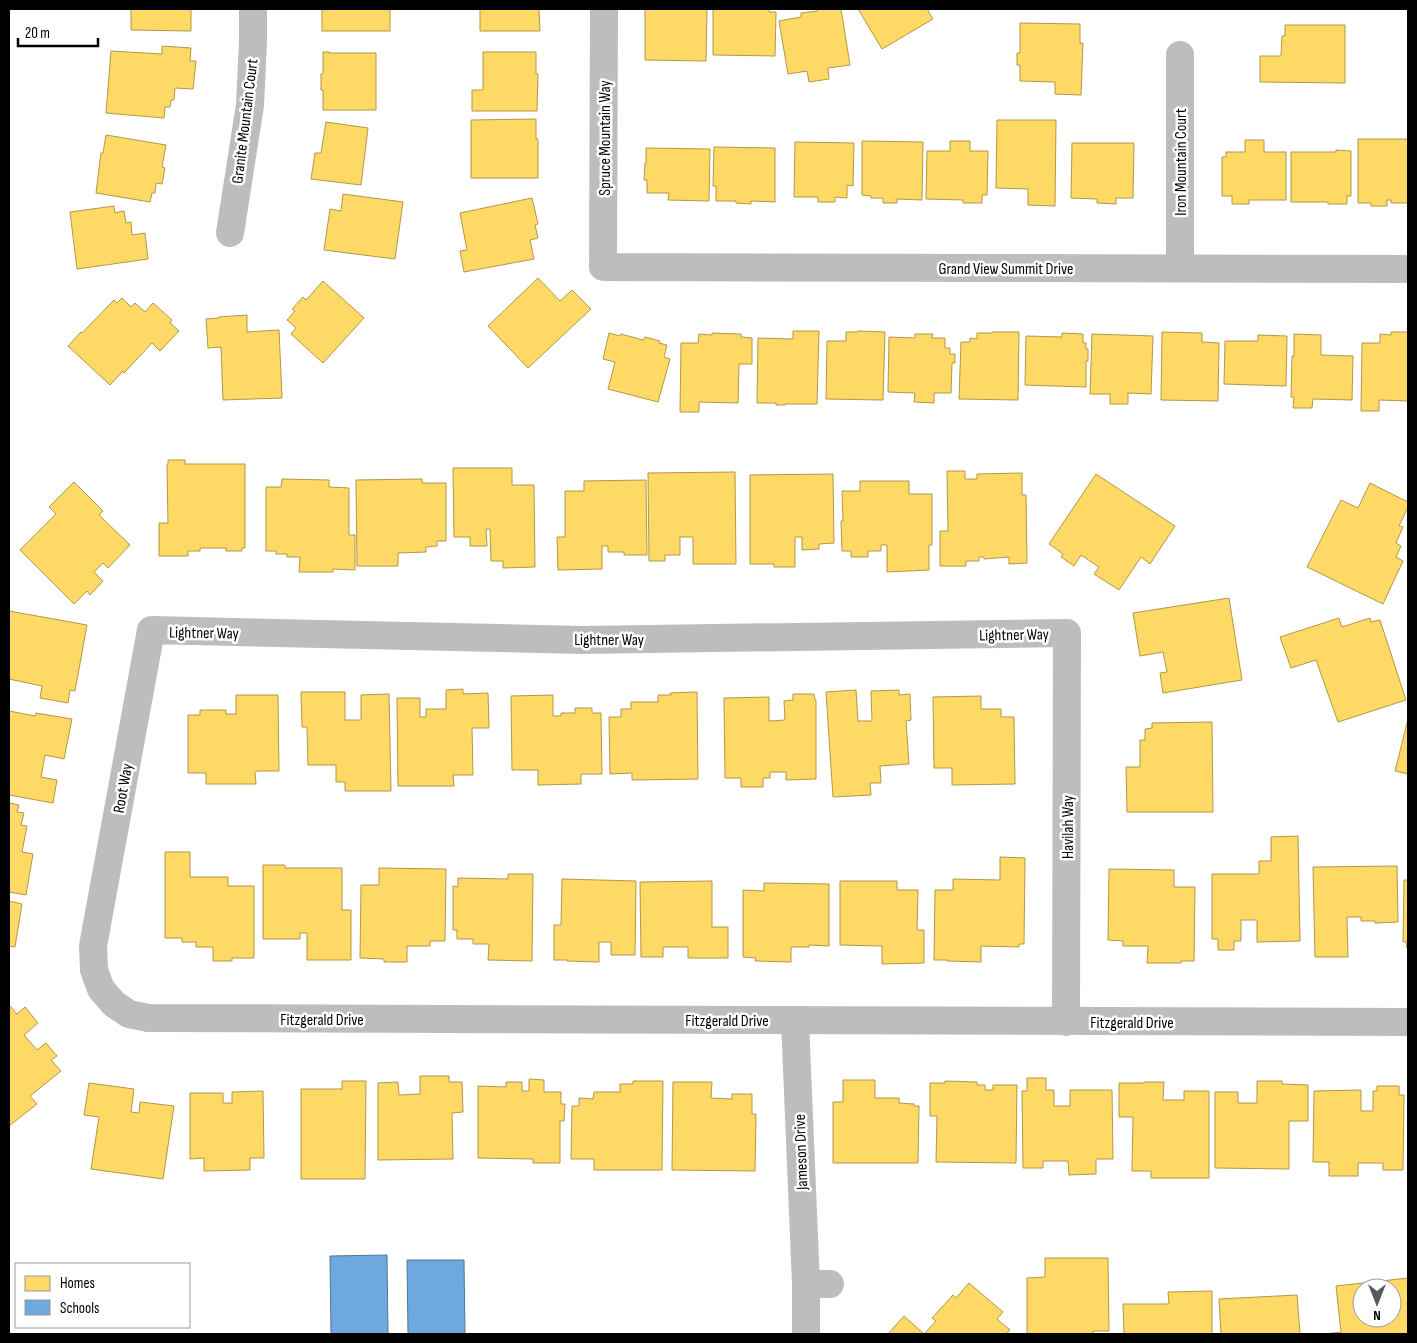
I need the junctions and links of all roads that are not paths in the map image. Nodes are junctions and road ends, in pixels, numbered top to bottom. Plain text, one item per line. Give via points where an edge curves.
1 (253, 9) edge
2 (604, 9) edge
3 (1180, 55) dead end
4 (230, 233) dead end
5 (603, 267) joint
6 (1180, 268) junction
7 (1408, 269) edge
8 (151, 630) joint
9 (1067, 633) joint
10 (94, 946) joint
11 (795, 1021) junction
12 (1066, 1022) junction
13 (1408, 1022) edge
14 (806, 1334) edge

1 - 4 street, Granite Mountain Court via 250,105
2 - 5 street, Spruce Mountain Way
3 - 6 street, Iron Mountain Court
5 - 6 street, Grand View Summit Drive
6 - 7 street, Grand View Summit Drive
8 - 9 street, Lightner Way via 582,640
8 - 10 street, Root Way
9 - 12 street, Havilah Way
10 - 11 street, Fitzgerald Drive via 94,970 102,989 114,1004 129,1014 148,1018
11 - 12 street, Fitzgerald Drive
11 - 14 street, Jameson Drive via 818,1284
12 - 13 street, Fitzgerald Drive

